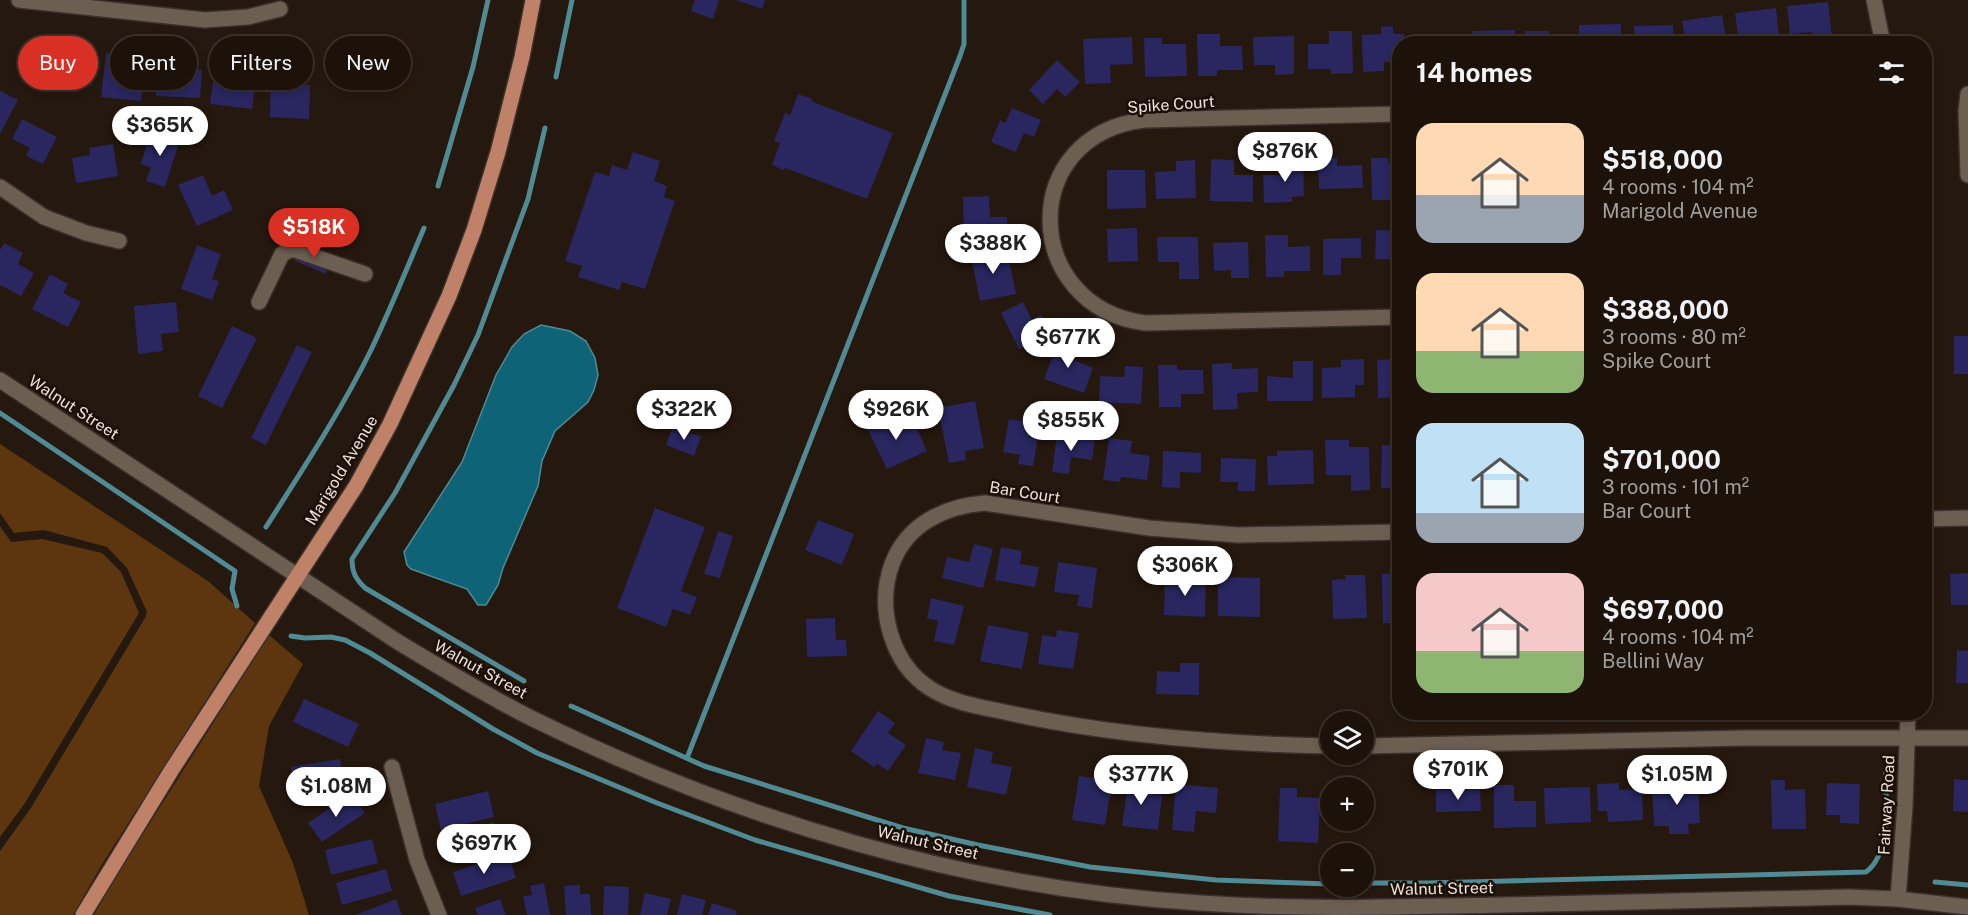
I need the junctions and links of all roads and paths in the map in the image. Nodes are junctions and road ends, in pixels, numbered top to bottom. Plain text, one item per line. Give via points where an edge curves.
1 (19, 0) edge
2 (533, 0) edge
3 (1874, 0) edge
4 (280, 9) dead end
5 (1881, 36) edge
6 (1968, 94) edge
7 (1392, 114) edge
8 (1968, 175) edge
9 (0, 186) edge
10 (119, 241) dead end
11 (365, 274) dead end
12 (259, 302) dead end
13 (1392, 317) edge
14 (0, 380) edge
15 (1968, 518) edge
16 (1932, 519) edge
17 (1392, 532) edge
18 (296, 576) junction
19 (1908, 720) edge
20 (1908, 736) junction
21 (1968, 738) edge
22 (1320, 746) edge
23 (1374, 746) edge
24 (392, 767) dead end
25 (1898, 899) junction
26 (1968, 907) edge
27 (83, 915) edge
28 (439, 915) edge

1 - 4 street via 205,20 248,17
2 - 18 main road, Marigold Avenue via 498,152 449,296 421,361 356,486
3 - 5 street
6 - 8 street
7 - 13 street, Spike Court via 1145,120 1123,124 1101,133 1074,154 1057,183 1050,220 1053,244 1069,279 1091,303 1120,318 1145,323
9 - 10 street via 54,222
11 - 12 street via 292,249 282,254
14 - 18 street, Walnut Street
15 - 16 street
17 - 22 street, Bar Court via 1238,535 1149,528 985,502 945,510 928,521 911,535 892,565 885,600 894,644 915,676 947,698 1097,728 1187,739
18 - 25 street, Walnut Street via 460,680 590,746 798,826 970,871 1151,899 1295,908
18 - 27 main road, Marigold Avenue
19 - 20 street, Fairway Road
20 - 21 street
20 - 23 street
20 - 25 street, Fairway Road
24 - 28 street via 417,860
25 - 26 street, Walnut Street

